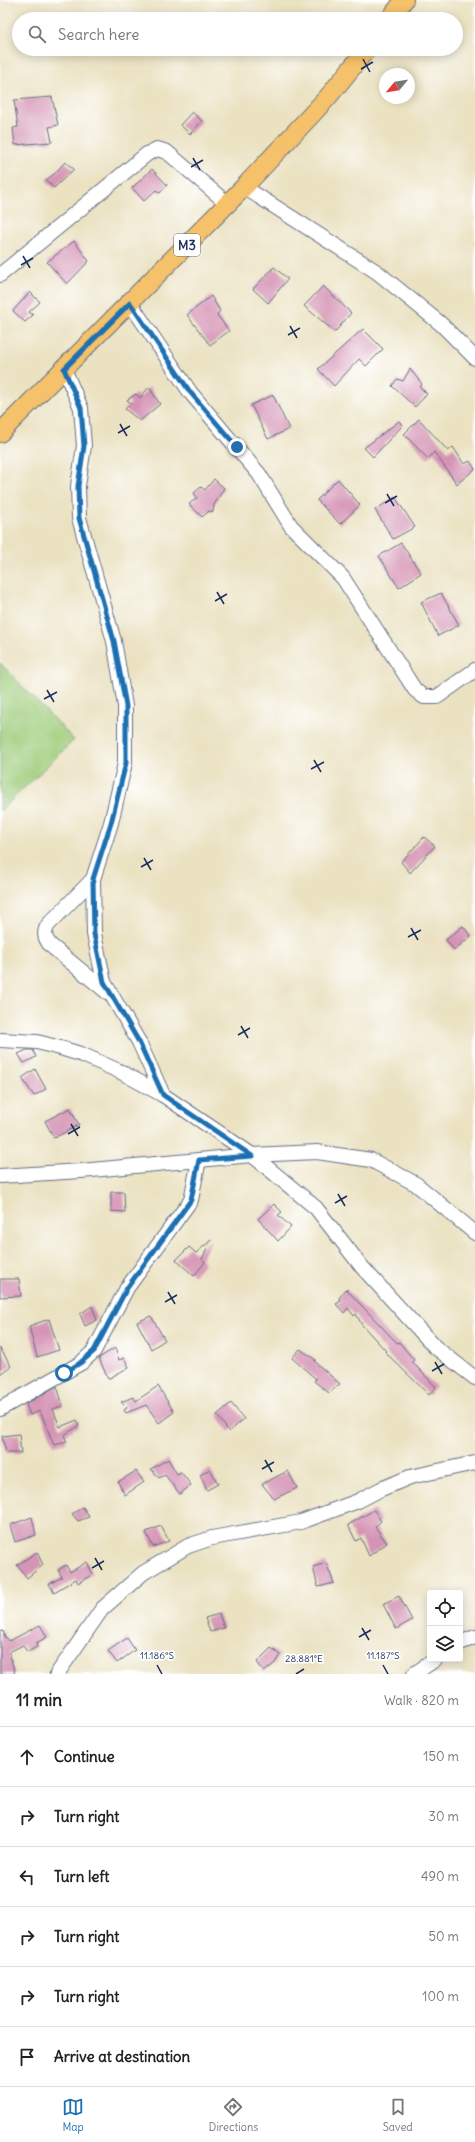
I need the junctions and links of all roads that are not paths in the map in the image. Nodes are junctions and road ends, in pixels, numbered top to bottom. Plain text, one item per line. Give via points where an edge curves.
1 (404, 0) edge
2 (395, 12) edge
3 (361, 56) edge
4 (244, 187) junction
5 (228, 204) junction
6 (0, 274) edge
7 (130, 303) junction
8 (475, 358) edge
9 (64, 369) junction
10 (0, 433) edge
11 (475, 670) edge
12 (93, 879) junction
13 (109, 993) junction
14 (0, 1040) edge
15 (163, 1095) junction
16 (252, 1156) junction
17 (199, 1160) junction
18 (0, 1176) edge
19 (475, 1232) edge
20 (475, 1378) edge
21 (0, 1408) edge
22 (475, 1463) edge
23 (475, 1637) edge
24 (463, 1642) edge
25 (432, 1662) edge
26 (57, 1674) edge
27 (414, 1674) edge

1 - 2 main road
3 - 4 main road, M3 via 328,97
4 - 5 main road, M3
4 - 8 street via 377,272 441,324
5 - 6 street via 167,152 157,149 147,154
5 - 7 main road, M3
7 - 9 main road, M3
7 - 11 street via 190,392 259,474 292,526 343,578 415,690 424,697 437,697
9 - 10 main road, M3
9 - 12 street via 81,408 84,446 78,486 79,518 114,641 126,706 126,763
12 - 13 street via 94,934 104,982
12 - 13 street via 48,924 45,938 50,945
13 - 15 street via 139,1042
14 - 15 street via 37,1042 83,1055
15 - 16 street
16 - 17 street
16 - 19 street via 317,1152 371,1160 416,1184
16 - 20 street via 316,1208 362,1267 435,1347
17 - 18 street
17 - 21 street via 191,1200 127,1288 94,1351 80,1363
22 - 26 street via 410,1477 358,1501 301,1522 212,1538 188,1546 143,1573 102,1609
23 - 24 street
25 - 27 street

